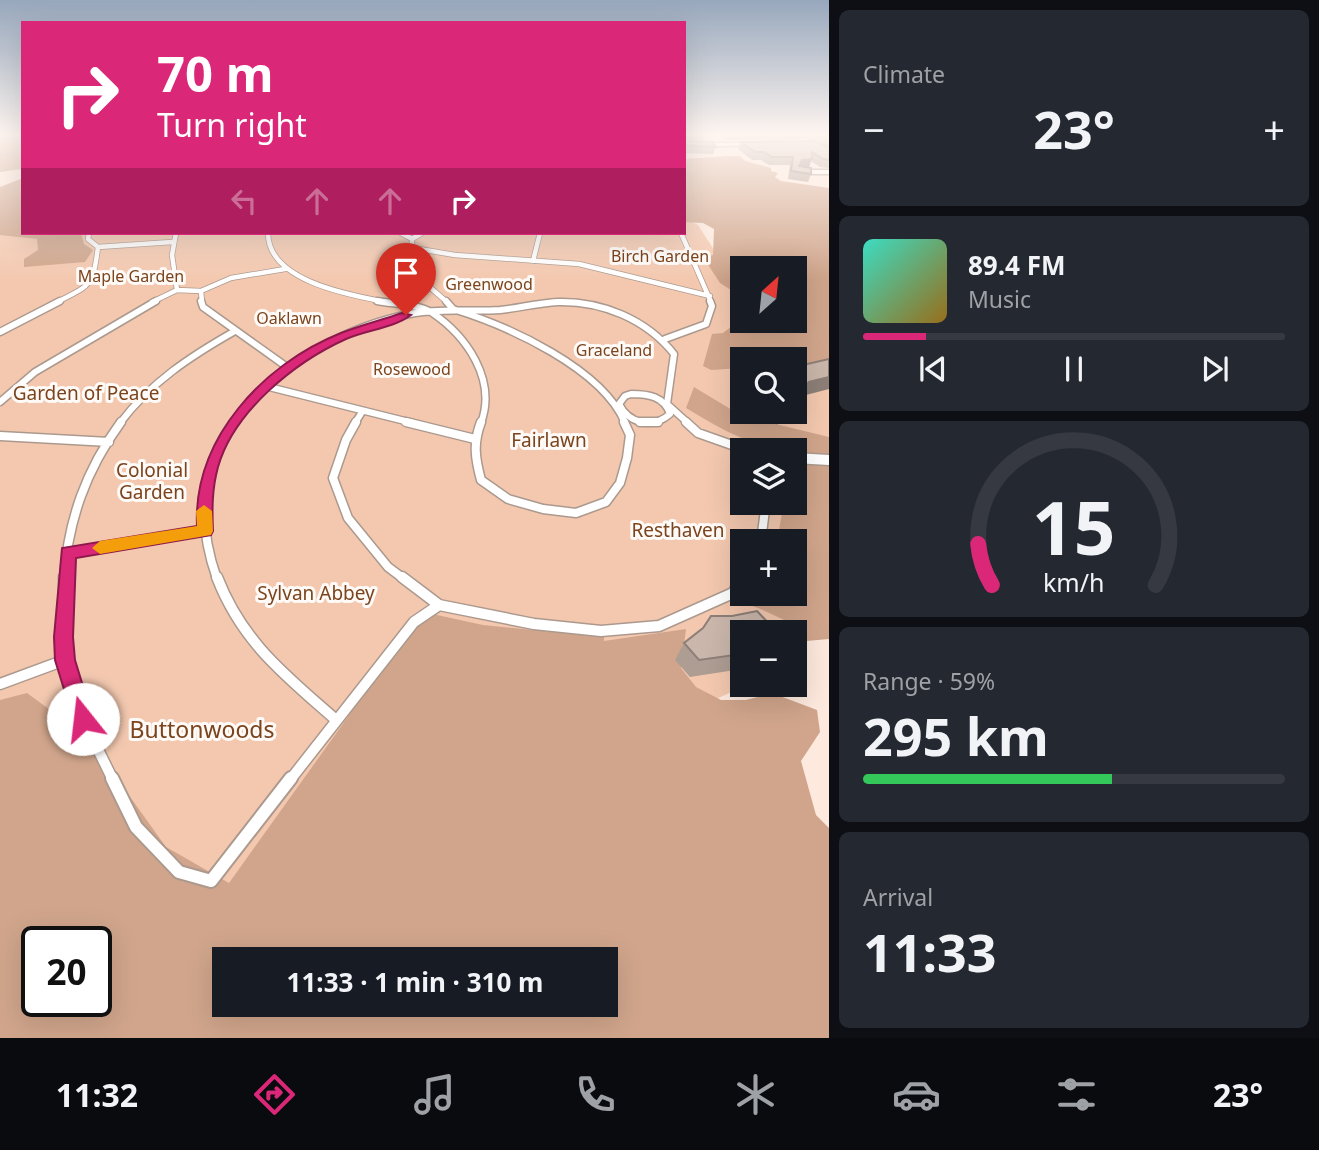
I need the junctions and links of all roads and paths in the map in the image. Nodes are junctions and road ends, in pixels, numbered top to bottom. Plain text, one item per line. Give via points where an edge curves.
1 (89, 235) edge
2 (175, 235) edge
3 (268, 235) edge
4 (405, 235) edge
5 (419, 235) edge
6 (540, 235) edge
7 (682, 235) edge
8 (412, 239) junction
9 (172, 242) junction
10 (98, 247) junction
11 (413, 248) junction
12 (533, 261) junction
13 (285, 269) junction
14 (177, 290) junction
15 (201, 291) junction
16 (710, 296) junction
17 (453, 309) junction
18 (429, 311) junction
19 (235, 331) junction
20 (0, 332) edge
21 (665, 339) junction
22 (287, 367) junction
23 (265, 386) junction
24 (0, 402) edge
25 (667, 404) junction
26 (620, 408) junction
27 (362, 412) junction
28 (0, 436) edge
29 (475, 439) junction
30 (109, 442) junction
31 (730, 444) edge
32 (807, 459) edge
33 (829, 460) edge
34 (205, 531) junction
35 (68, 553) junction
36 (730, 594) edge
37 (439, 605) junction
38 (65, 660) junction
39 (0, 684) edge
40 (335, 719) junction

1 - 10 lane
2 - 9 lane
3 - 13 lane via 275,258
4 - 8 lane
5 - 8 lane
6 - 12 lane
7 - 16 lane
8 - 11 lane
9 - 10 lane
9 - 14 lane
10 - 20 lane via 94,277 85,288
11 - 12 lane
11 - 17 lane via 411,271
12 - 16 lane via 612,270
13 - 15 lane via 232,277
13 - 18 lane via 343,294
14 - 15 lane
14 - 24 lane via 82,341
15 - 19 lane via 204,307
16 - 21 lane via 706,324
17 - 18 lane
17 - 21 lane via 562,302 615,312
17 - 26 lane via 558,355
18 - 22 lane via 344,335
18 - 29 lane via 469,347 483,375 486,409
19 - 22 lane
19 - 30 lane via 199,351 143,395
21 - 25 lane via 674,354
22 - 23 lane
23 - 27 lane
23 - 34 lane via 233,426 211,465 203,501
25 - 26 lane via 638,394 625,396
25 - 26 lane via 670,414 654,423 637,421
25 - 31 lane via 698,433
26 - 29 lane via 630,435 620,483 606,502 576,513 508,499 481,480
27 - 29 lane
27 - 37 lane via 333,478 348,518 388,567
28 - 30 lane
30 - 35 lane via 80,496 69,531
32 - 33 street
34 - 35 lane
34 - 40 lane via 216,577 239,624 277,667
35 - 38 lane
36 - 37 lane via 659,626 601,631 547,626
37 - 40 lane via 414,622
38 - 39 lane
38 - 40 lane via 83,719 136,827 179,872 211,881

